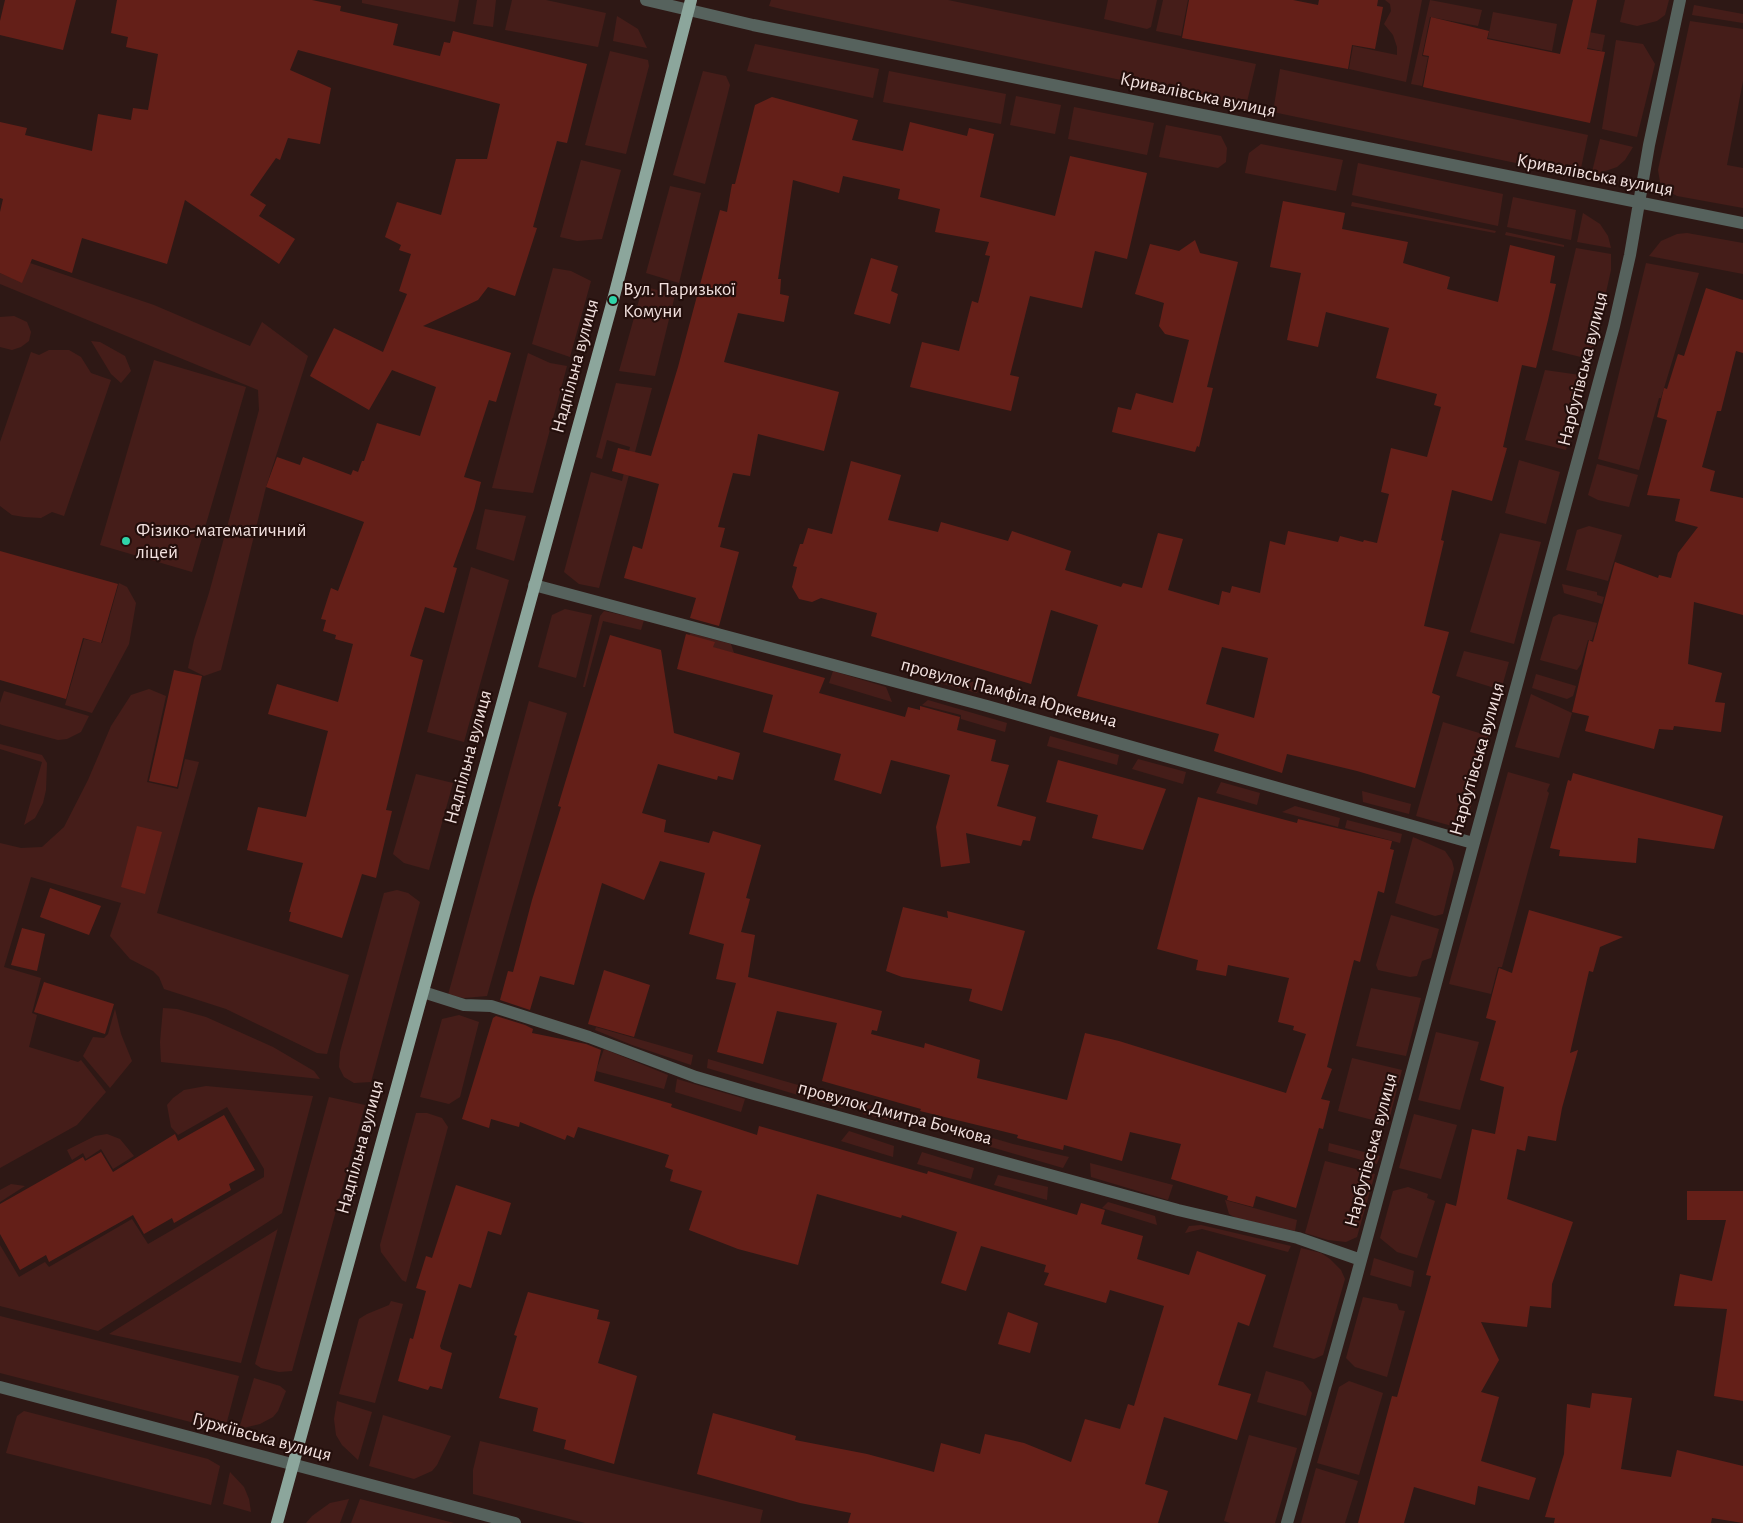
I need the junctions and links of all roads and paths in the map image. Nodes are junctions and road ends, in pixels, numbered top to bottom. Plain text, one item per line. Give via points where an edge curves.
1 (646, 0) edge
2 (1680, 0) edge
3 (690, 5) edge
4 (1639, 204) junction
5 (1743, 223) edge
6 (534, 585) junction
7 (1473, 843) junction
8 (422, 992) junction
9 (1361, 1260) junction
10 (0, 1387) edge
11 (293, 1465) junction
12 (277, 1523) edge
13 (515, 1523) edge
14 (1287, 1523) edge

1 - 3 street, Кривалівська вулиця
2 - 4 street, Нарбутівська вулиця
3 - 4 street, Кривалівська вулиця via 753,25
3 - 6 main road, Надпільна вулиця
4 - 5 street, Кривалівська вулиця
4 - 7 street, Нарбутівська вулиця via 1614,326
6 - 7 street, провулок Памфіла Юркевича via 978,703
6 - 8 main road, Надпільна вулиця
7 - 9 street, Нарбутівська вулиця
8 - 9 street, провулок Дмитра Бочкова via 464,1005 491,1006 589,1037 696,1077 1178,1210 1298,1238
8 - 11 main road, Надпільна вулиця
9 - 14 street, Нарбутівська вулиця
10 - 11 street, Гуржіївська вулиця
11 - 12 main road, Надпільна вулиця
11 - 13 street, Гуржіївська вулиця

